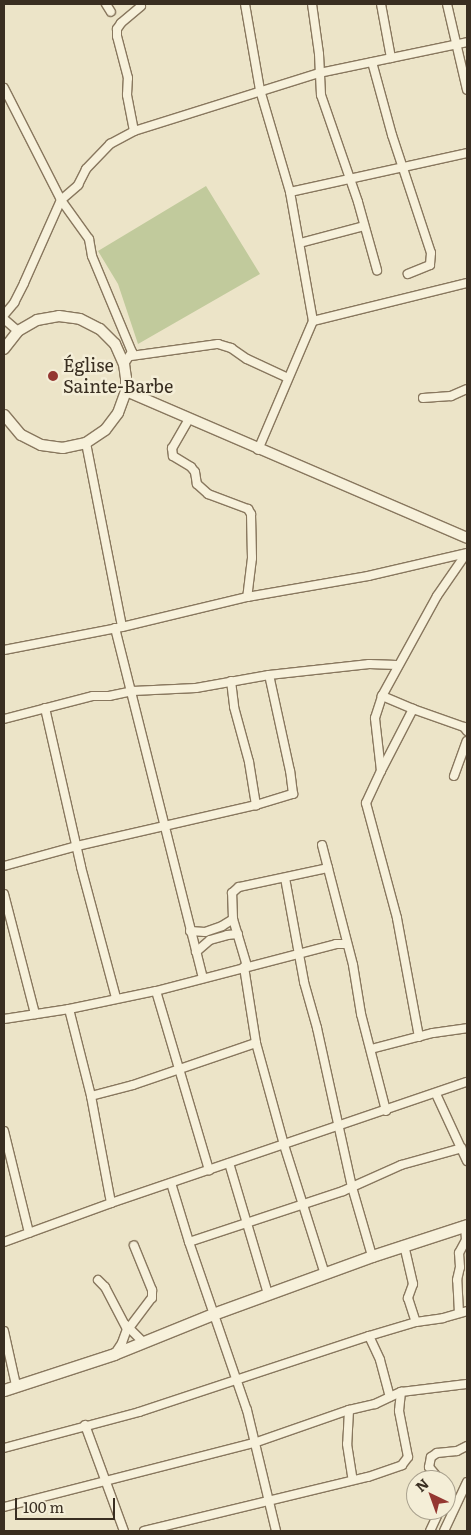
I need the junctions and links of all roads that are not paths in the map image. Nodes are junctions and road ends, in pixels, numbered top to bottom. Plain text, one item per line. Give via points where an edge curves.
1 (106, 4) edge
2 (245, 4) edge
3 (312, 4) edge
4 (381, 4) edge
5 (447, 4) edge
6 (141, 6) dead end
7 (111, 12) dead end
8 (467, 42) edge
9 (456, 44) junction
10 (391, 58) junction
11 (372, 62) junction
12 (319, 73) junction
13 (4, 88) edge
14 (260, 90) junction
15 (467, 90) edge
16 (134, 131) junction
17 (467, 153) edge
18 (403, 169) junction
19 (350, 179) junction
20 (290, 192) junction
21 (61, 200) junction
22 (364, 226) junction
23 (300, 243) junction
24 (377, 270) dead end
25 (408, 274) dead end
26 (467, 283) edge
27 (4, 315) edge
28 (4, 319) edge
29 (313, 321) junction
30 (18, 331) junction
31 (4, 349) edge
32 (131, 356) junction
33 (124, 364) junction
34 (288, 378) junction
35 (467, 389) edge
36 (126, 391) junction
37 (423, 398) dead end
38 (4, 415) edge
39 (189, 419) junction
40 (86, 442) junction
41 (258, 450) junction
42 (467, 538) edge
43 (467, 553) edge
44 (247, 597) junction
45 (119, 628) junction
46 (4, 650) edge
47 (397, 665) junction
48 (269, 675) junction
49 (231, 681) junction
50 (133, 691) junction
51 (382, 696) junction
52 (45, 708) junction
53 (413, 710) junction
54 (4, 720) edge
55 (467, 731) edge
56 (467, 741) edge
57 (381, 771) junction
58 (454, 776) dead end
59 (256, 805) junction
60 (165, 826) junction
61 (322, 845) dead end
62 (77, 846) junction
63 (4, 866) edge
64 (328, 868) junction
65 (285, 878) junction
66 (4, 894) edge
67 (233, 919) junction
68 (190, 931) junction
69 (238, 934) junction
70 (347, 944) junction
71 (196, 952) junction
72 (300, 954) junction
73 (246, 967) junction
74 (203, 978) junction
75 (156, 991) junction
76 (116, 998) junction
77 (69, 1010) junction
78 (35, 1014) junction
79 (4, 1019) edge
80 (467, 1028) edge
81 (419, 1037) junction
82 (256, 1044) junction
83 (371, 1049) junction
84 (181, 1069) junction
85 (467, 1082) edge
86 (436, 1094) junction
87 (91, 1096) junction
88 (386, 1111) junction
89 (338, 1127) junction
90 (4, 1131) edge
91 (284, 1145) junction
92 (462, 1148) junction
93 (467, 1161) edge
94 (229, 1163) junction
95 (210, 1170) junction
96 (171, 1183) junction
97 (352, 1187) junction
98 (111, 1203) junction
99 (304, 1203) junction
100 (246, 1223) junction
101 (466, 1226) edge
102 (29, 1233) junction
103 (4, 1242) edge
104 (188, 1242) junction
105 (404, 1245) junction
106 (134, 1246) dead end
107 (372, 1256) junction
108 (325, 1274) junction
109 (98, 1280) dead end
110 (268, 1294) junction
111 (463, 1312) edge
112 (213, 1314) junction
113 (416, 1322) junction
114 (127, 1325) junction
115 (4, 1331) edge
116 (369, 1336) junction
117 (144, 1343) junction
118 (114, 1354) junction
119 (236, 1379) junction
120 (467, 1384) edge
121 (16, 1385) junction
122 (4, 1390) edge
123 (400, 1392) junction
124 (390, 1397) junction
125 (349, 1410) junction
126 (85, 1425) junction
127 (254, 1443) junction
128 (467, 1446) edge
129 (4, 1448) edge
130 (432, 1470) edge
131 (353, 1480) junction
132 (106, 1481) junction
133 (467, 1484) edge
134 (269, 1501) junction
135 (4, 1507) edge
136 (124, 1531) edge
137 (144, 1531) edge
138 (276, 1531) edge
139 (444, 1531) edge

1 - 7 street
2 - 14 street
3 - 12 street
4 - 10 street
5 - 9 street
6 - 16 street via 117,29 128,78 127,95
8 - 9 street
9 - 10 street
9 - 15 street
10 - 11 street
11 - 12 street
11 - 18 street
12 - 14 street
12 - 19 street via 321,95
13 - 21 street
14 - 16 street
14 - 20 street
16 - 21 street via 100,152 78,185
17 - 18 street
18 - 19 street
18 - 25 street via 432,261 427,267
19 - 20 street
19 - 22 street
20 - 23 street
21 - 27 street via 24,283
21 - 32 street via 89,239 92,256
22 - 23 street
22 - 24 street
23 - 29 street
26 - 29 street
28 - 30 street
29 - 34 street
30 - 31 street
30 - 33 street via 37,320 80,319 100,329 115,344
32 - 33 street
32 - 34 street via 218,344
33 - 36 street
34 - 41 street
35 - 37 street via 451,396
36 - 39 street
36 - 40 street via 118,413 105,430
38 - 40 street via 20,434 41,445 63,448
39 - 41 street
39 - 44 street via 172,448 173,456 191,467 198,484 208,494 248,509 251,514 252,558
40 - 45 street
41 - 42 street
43 - 44 street via 368,576
43 - 47 street via 437,596
44 - 45 street
45 - 46 street
45 - 50 street
47 - 48 street via 369,664
47 - 51 street
48 - 49 street
48 - 59 street via 294,790 291,795
49 - 50 street via 196,688
49 - 59 street via 234,706 250,762
50 - 52 street via 93,696
50 - 60 street
51 - 53 street
51 - 57 street via 375,718
52 - 54 street
52 - 62 street
53 - 55 street via 464,727
53 - 57 street
56 - 58 street
57 - 81 street via 366,803 393,902
59 - 60 street
60 - 62 street
60 - 68 street
61 - 64 street
62 - 63 street
62 - 76 street
64 - 65 street
64 - 70 street
65 - 67 street via 235,890 230,901
65 - 72 street
66 - 78 street
67 - 68 street via 205,932
67 - 69 street
68 - 71 street
69 - 71 street via 210,940
69 - 73 street
70 - 72 street
70 - 83 street
71 - 74 street
72 - 73 street
72 - 89 street
73 - 74 street
73 - 82 street
74 - 75 street
75 - 76 street
75 - 84 street
76 - 77 street
77 - 78 street
77 - 87 street
78 - 79 street
80 - 81 street
81 - 83 street
82 - 84 street
82 - 91 street
83 - 88 street
84 - 87 street
84 - 95 street
85 - 86 street
86 - 88 street
86 - 92 street
87 - 98 street
88 - 89 street
89 - 91 street
89 - 97 street
90 - 102 street
91 - 94 street
91 - 99 street
92 - 93 street
92 - 97 street via 401,1165
94 - 95 street
94 - 100 street
95 - 96 street
96 - 98 street
96 - 104 street
97 - 99 street
97 - 107 street
98 - 102 street
99 - 100 street
99 - 108 street
100 - 104 street
100 - 110 street
101 - 105 main road
101 - 111 street via 457,1280
102 - 103 street
104 - 112 street
105 - 107 main road
105 - 113 street via 413,1284 408,1298
106 - 114 street via 152,1290 152,1298
107 - 108 main road
108 - 110 main road
109 - 114 street via 103,1283
110 - 112 main road
111 - 113 street
112 - 117 main road
112 - 119 street
113 - 116 street
114 - 117 street
114 - 118 street via 126,1334
115 - 121 street
116 - 119 street
116 - 124 street via 380,1360
117 - 118 main road
118 - 121 main road
119 - 126 street via 139,1412
119 - 127 street
120 - 123 street
121 - 122 main road
123 - 124 street
123 - 131 street via 399,1412 407,1460 399,1466
124 - 125 street
125 - 127 street
125 - 131 street via 347,1444
126 - 129 street
126 - 132 street
127 - 132 street
127 - 134 street
128 - 130 street via 457,1451 436,1453 431,1457
131 - 134 street
132 - 135 street
132 - 136 street
133 - 139 street
134 - 137 street
134 - 138 street

